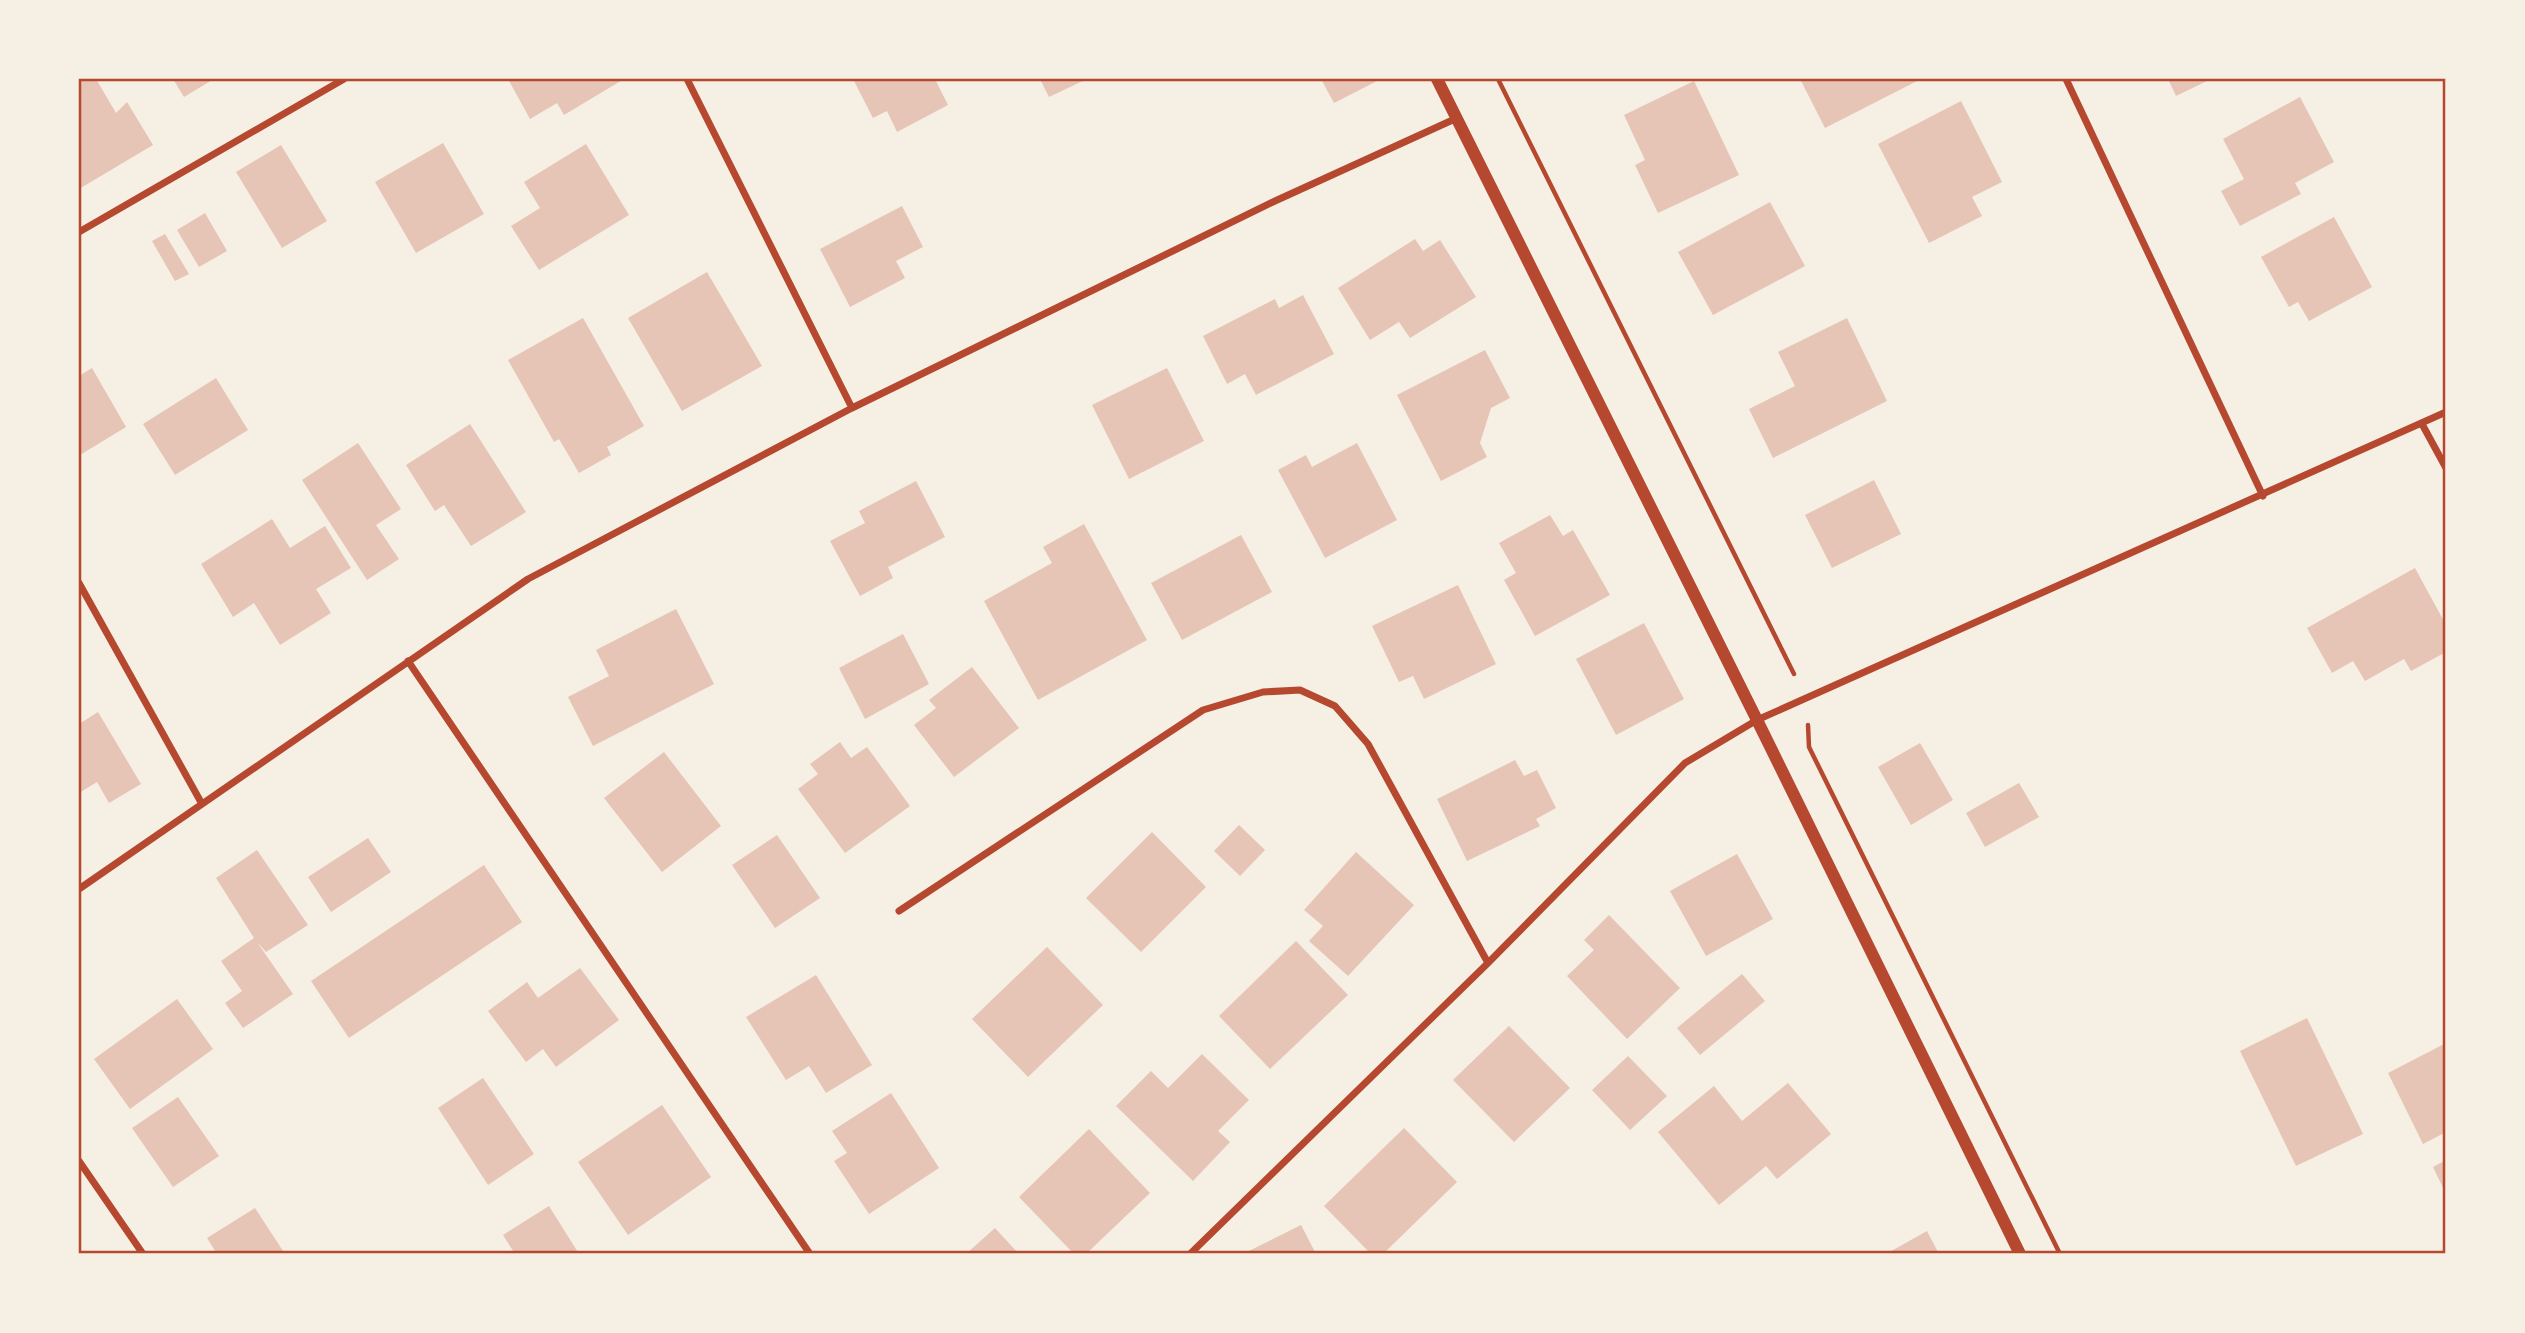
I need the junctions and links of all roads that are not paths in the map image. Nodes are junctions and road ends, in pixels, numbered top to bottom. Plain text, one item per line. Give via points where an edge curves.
1 (344, 79) edge
2 (687, 79) edge
3 (1437, 79) edge
4 (2066, 79) edge
5 (1457, 118) junction
6 (79, 232) edge
7 (852, 408) junction
8 (2446, 412) edge
9 (2422, 424) junction
10 (2446, 468) edge
11 (2263, 496) junction
12 (79, 583) edge
13 (408, 661) junction
14 (1757, 720) junction
15 (202, 804) junction
16 (79, 889) edge
17 (899, 911) dead end
18 (1488, 963) junction
19 (79, 1161) edge
20 (143, 1254) edge
21 (810, 1254) edge
22 (1190, 1254) edge
23 (2020, 1254) edge

1 - 6 street
2 - 7 street
3 - 5 street
4 - 11 street
5 - 7 street
5 - 14 street
7 - 13 street via 528,579
8 - 9 street
9 - 10 street
9 - 11 street
11 - 14 street
12 - 15 street
13 - 15 street
13 - 21 street
14 - 18 street via 1685,763
14 - 23 street
15 - 16 street
17 - 18 street via 1203,710 1263,692 1300,690 1335,706 1368,744
18 - 22 street
19 - 20 street

